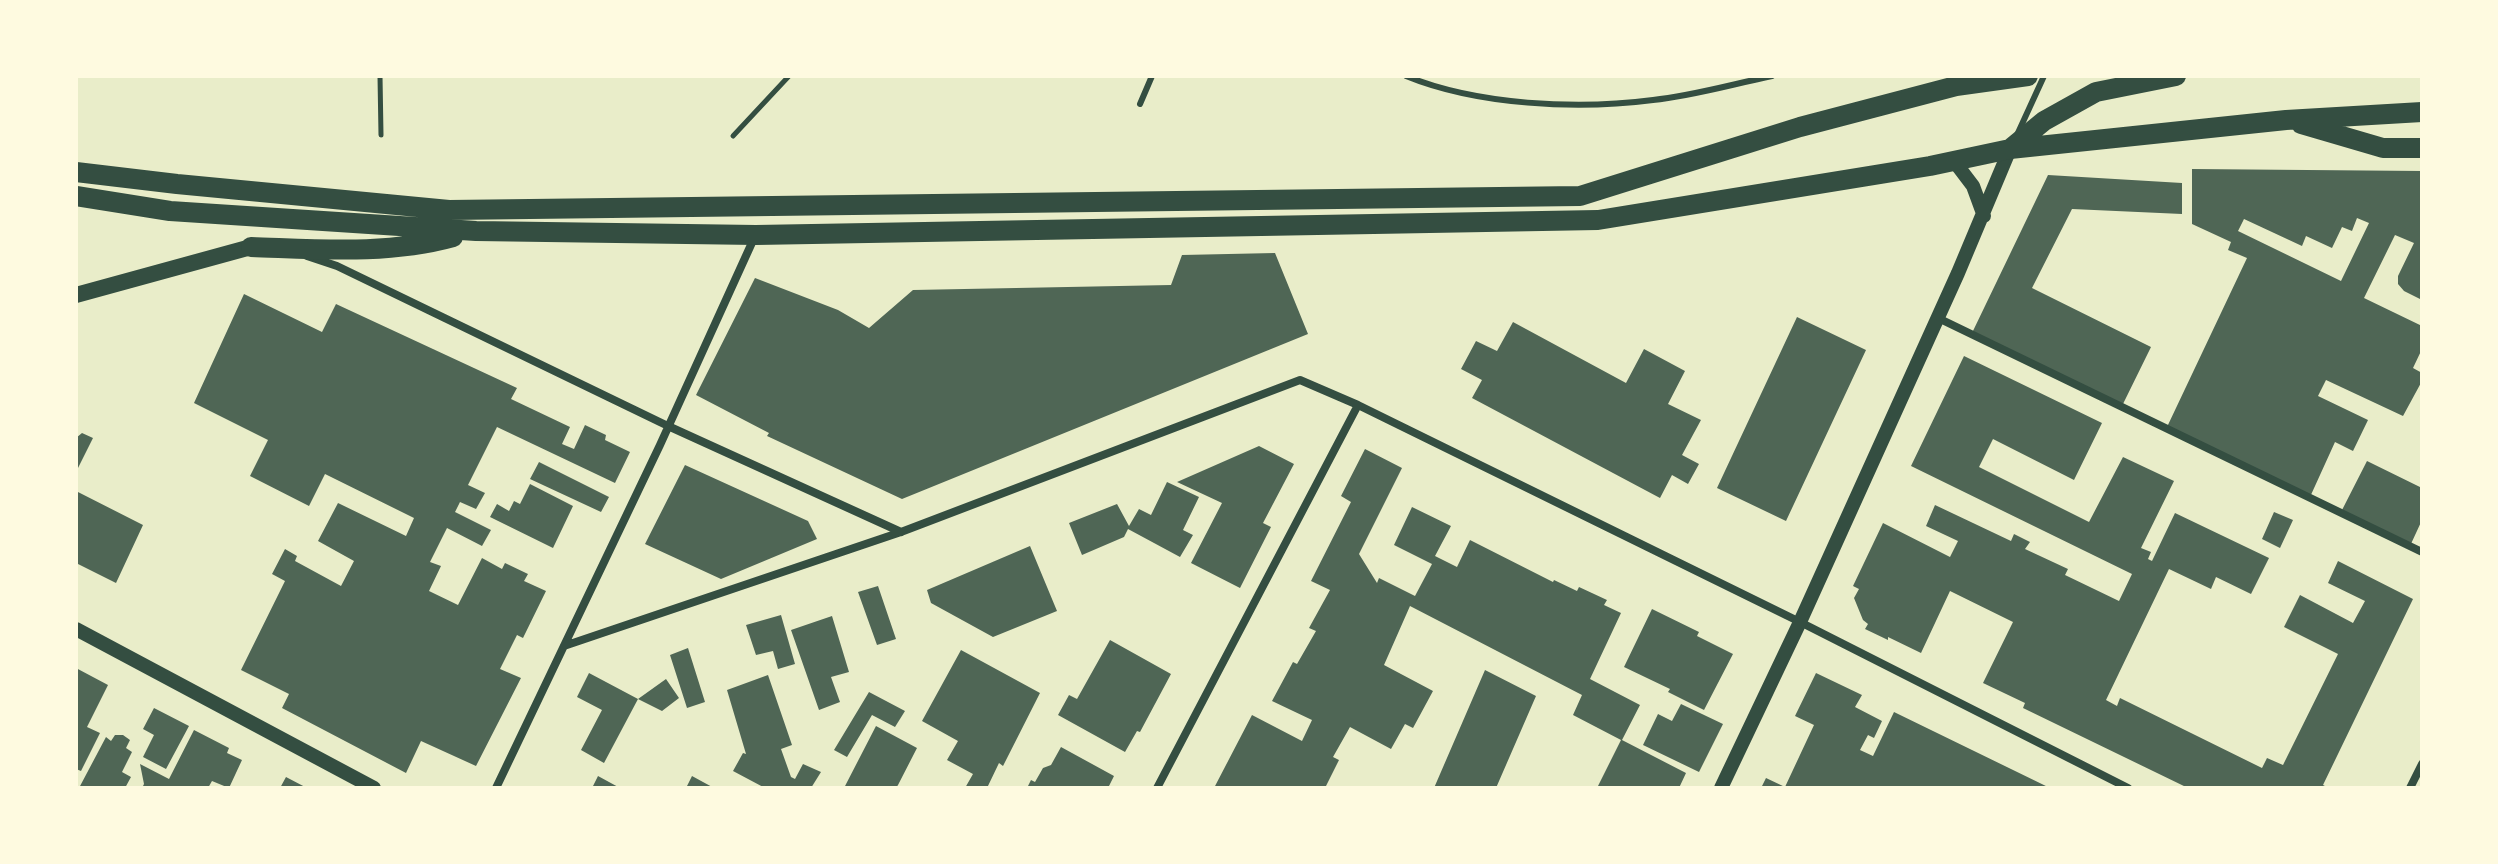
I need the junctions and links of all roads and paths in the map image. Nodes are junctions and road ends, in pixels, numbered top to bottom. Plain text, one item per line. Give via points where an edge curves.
1 (380, 76) edge
2 (789, 76) edge
3 (1152, 76) edge
4 (1406, 76) edge
5 (1772, 76) edge
6 (2028, 76) edge
7 (2044, 76) edge
8 (2176, 76) edge
9 (1140, 104) dead end
10 (2422, 112) edge
11 (2286, 120) junction
12 (381, 135) dead end
13 (733, 136) dead end
14 (2422, 148) edge
15 (2010, 149) junction
16 (1954, 161) junction
17 (76, 172) edge
18 (76, 196) edge
19 (1984, 216) junction
20 (476, 231) junction
21 (756, 235) junction
22 (251, 247) junction
23 (76, 295) edge
24 (1938, 318) junction
25 (1358, 405) junction
26 (668, 426) junction
27 (901, 532) junction
28 (2422, 552) edge
29 (1800, 622) junction
30 (76, 629) edge
31 (564, 646) junction
32 (2422, 764) edge
33 (374, 788) edge
34 (496, 788) edge
35 (1157, 788) edge
36 (1721, 788) edge
37 (2128, 788) edge
38 (2410, 788) edge

1 - 12 path
2 - 13 path
3 - 9 lane
4 - 5 lane via 1495,98 1569,105 1653,100
6 - 17 main road via 1956,86 1800,127 1580,196 449,210
7 - 15 lane
8 - 15 main road via 2096,92 2044,121
10 - 11 main road
11 - 14 main road via 2383,148
11 - 15 main road
15 - 16 main road
15 - 19 street
16 - 19 street via 1973,186
16 - 21 main road via 1598,220
18 - 20 main road via 170,211
19 - 24 street
20 - 21 main road
20 - 22 main road via 392,247
21 - 26 street
22 - 23 main road
22 - 26 street via 299,253 337,266
24 - 28 street
24 - 29 street
25 - 27 street via 1300,380
25 - 29 street
25 - 35 street
26 - 27 street
26 - 31 street
27 - 31 street
29 - 36 street
29 - 37 street
30 - 33 street
31 - 34 street
32 - 38 street

